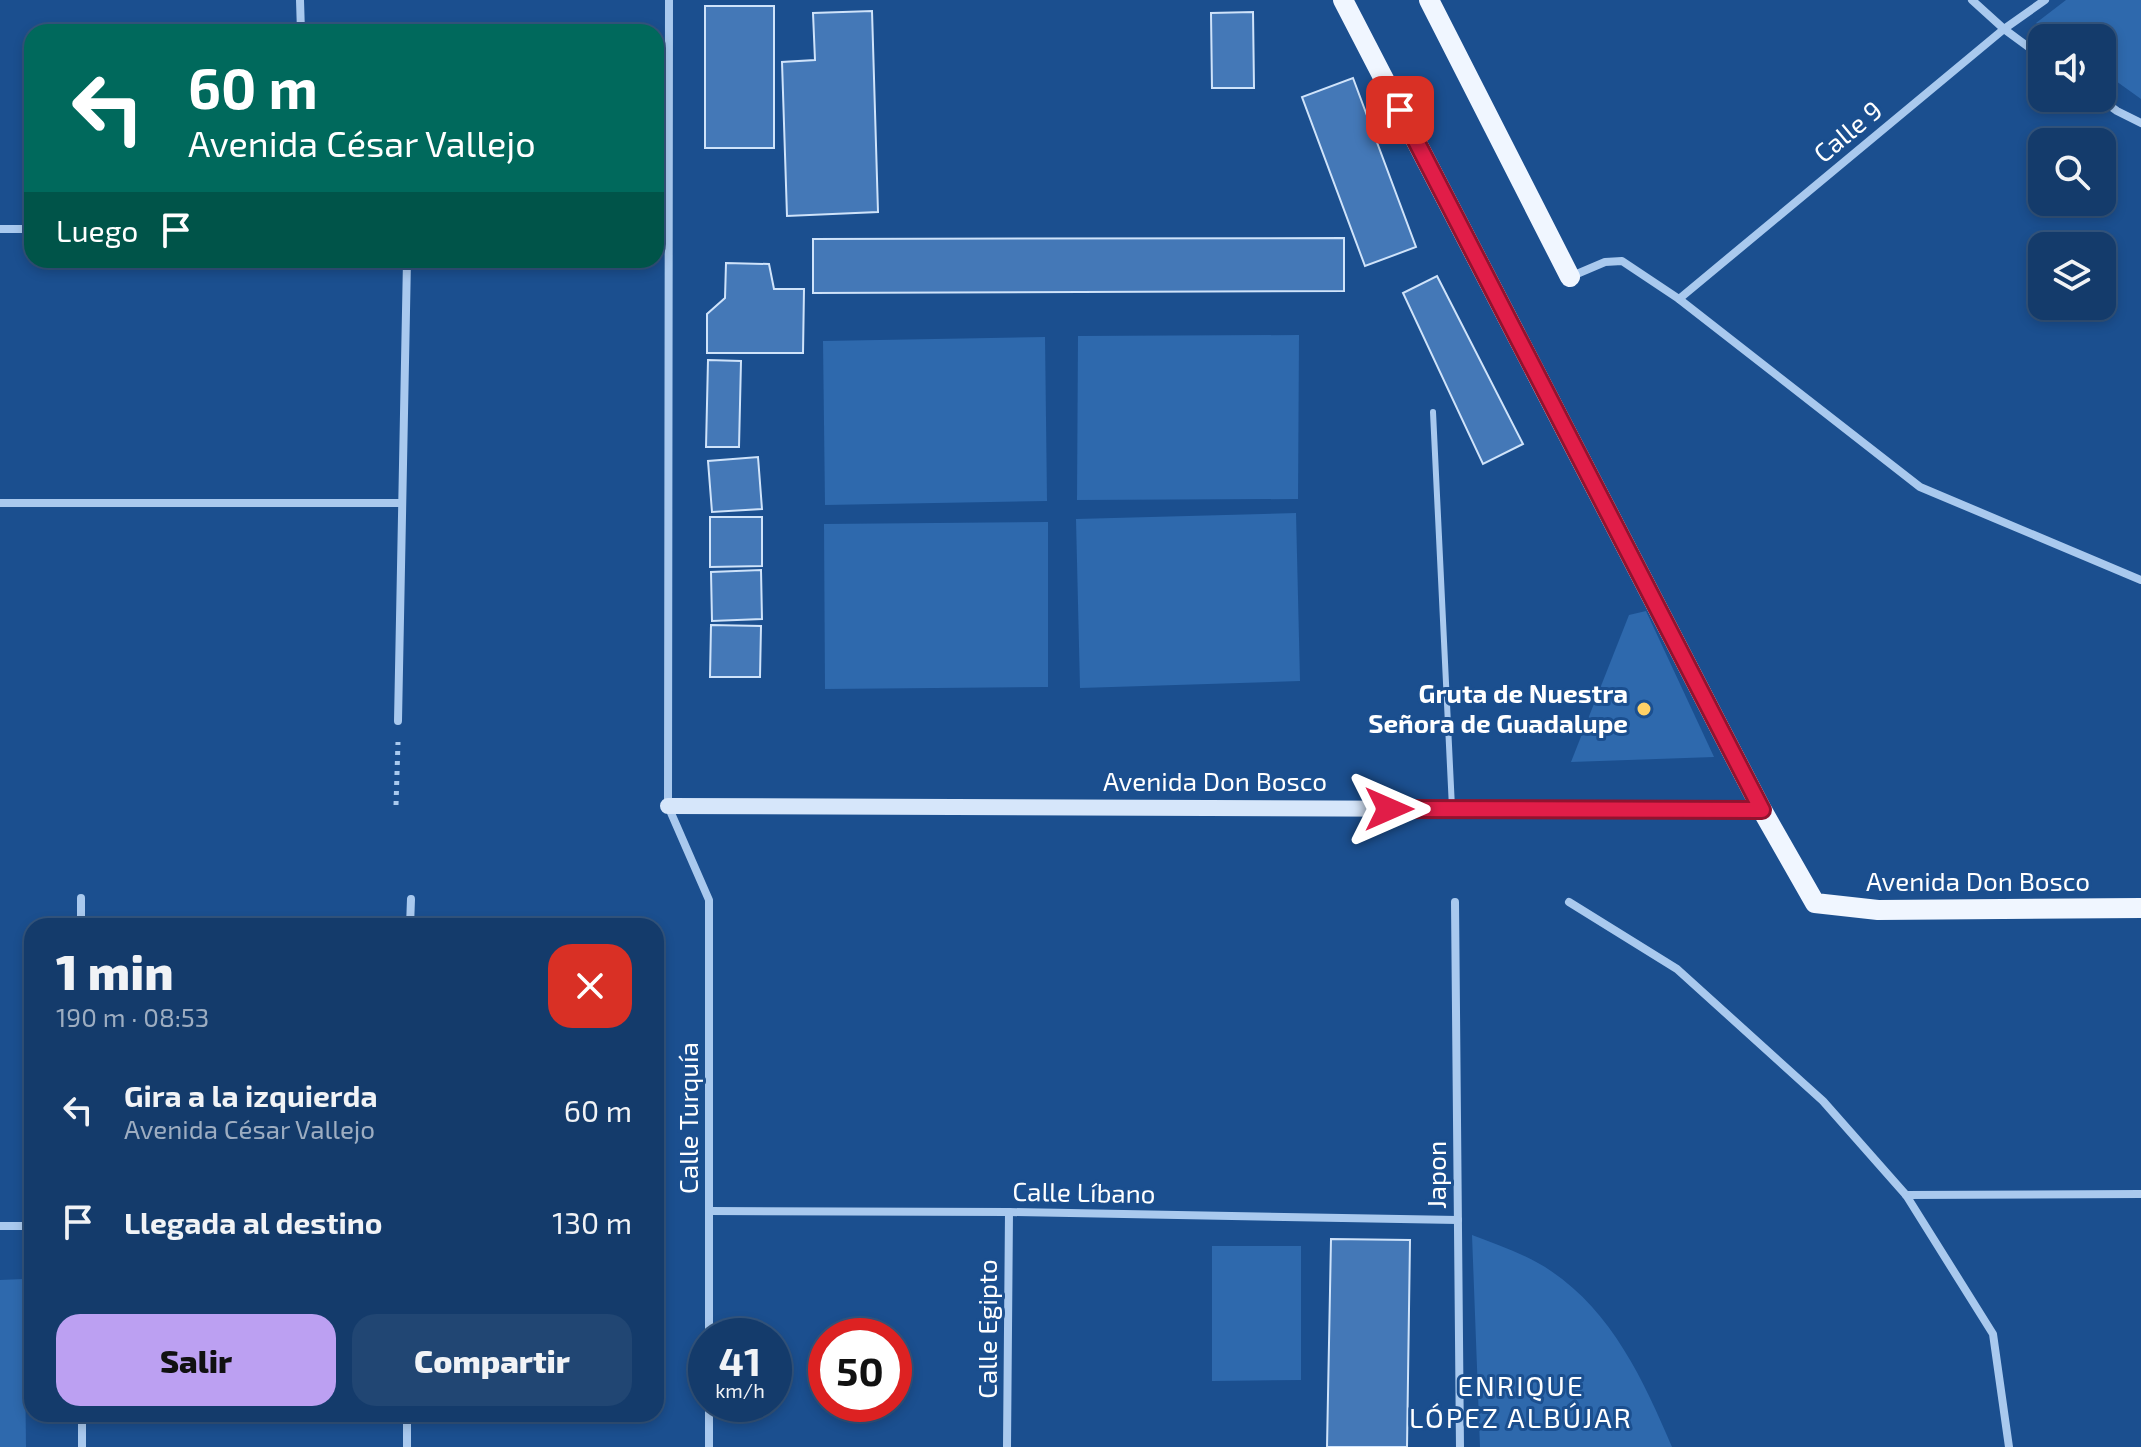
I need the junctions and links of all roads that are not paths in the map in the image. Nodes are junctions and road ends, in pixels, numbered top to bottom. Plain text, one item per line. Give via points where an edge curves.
1 (300, 0) edge
2 (669, 0) edge
3 (1343, 0) edge
4 (1429, 0) edge
5 (1972, 0) edge
6 (2045, 0) edge
7 (301, 24) edge
8 (2004, 29) junction
9 (2028, 47) edge
10 (2116, 110) edge
11 (2141, 123) edge
12 (0, 229) edge
13 (24, 229) edge
14 (664, 234) edge
15 (669, 234) junction
16 (407, 268) edge
17 (1570, 277) joint
18 (1679, 299) junction
19 (1433, 412) dead end
20 (0, 503) edge
21 (401, 503) junction
22 (2141, 580) edge
23 (398, 721) road end
24 (668, 806) junction
25 (1452, 809) junction
26 (1762, 810) junction
27 (81, 898) dead end
28 (411, 899) dead end
29 (1455, 902) dead end
30 (1569, 902) dead end
31 (2141, 908) edge
32 (81, 918) edge
33 (410, 918) edge
34 (2141, 1194) edge
35 (1906, 1195) junction
36 (709, 1211) junction
37 (1009, 1212) junction
38 (1458, 1220) junction
39 (0, 1226) edge
40 (24, 1226) edge
41 (709, 1318) edge
42 (82, 1422) edge
43 (407, 1422) edge
44 (709, 1422) edge
45 (82, 1447) edge
46 (407, 1447) edge
47 (709, 1447) edge
48 (1007, 1447) edge
49 (1460, 1447) edge
50 (2009, 1447) edge

1 - 7 street
2 - 15 street
3 - 26 main road
4 - 17 main road
5 - 8 street
6 - 8 street, Calle 9
8 - 9 street
8 - 18 street, Calle 9
10 - 11 street
12 - 13 street
14 - 15 street
15 - 24 street
16 - 21 street
17 - 18 street via 1605,262 1622,261
18 - 22 street via 1920,487
19 - 25 lane
20 - 21 street
21 - 23 street
24 - 25 main road, Avenida Don Bosco
24 - 36 street, Calle Turquía via 709,900
25 - 26 main road, Avenida Don Bosco
26 - 31 main road, Avenida Don Bosco via 1815,903 1878,910
27 - 32 street
28 - 33 street
29 - 38 street, Japon
30 - 35 street via 1677,969 1823,1101
34 - 35 street
35 - 50 street via 1993,1334
36 - 37 street, Calle Líbano
36 - 41 street, Calle Turquía
37 - 38 street, Calle Líbano
37 - 48 street, Calle Egipto
38 - 49 street, Japon
39 - 40 street
42 - 45 street
43 - 46 street
44 - 47 street

